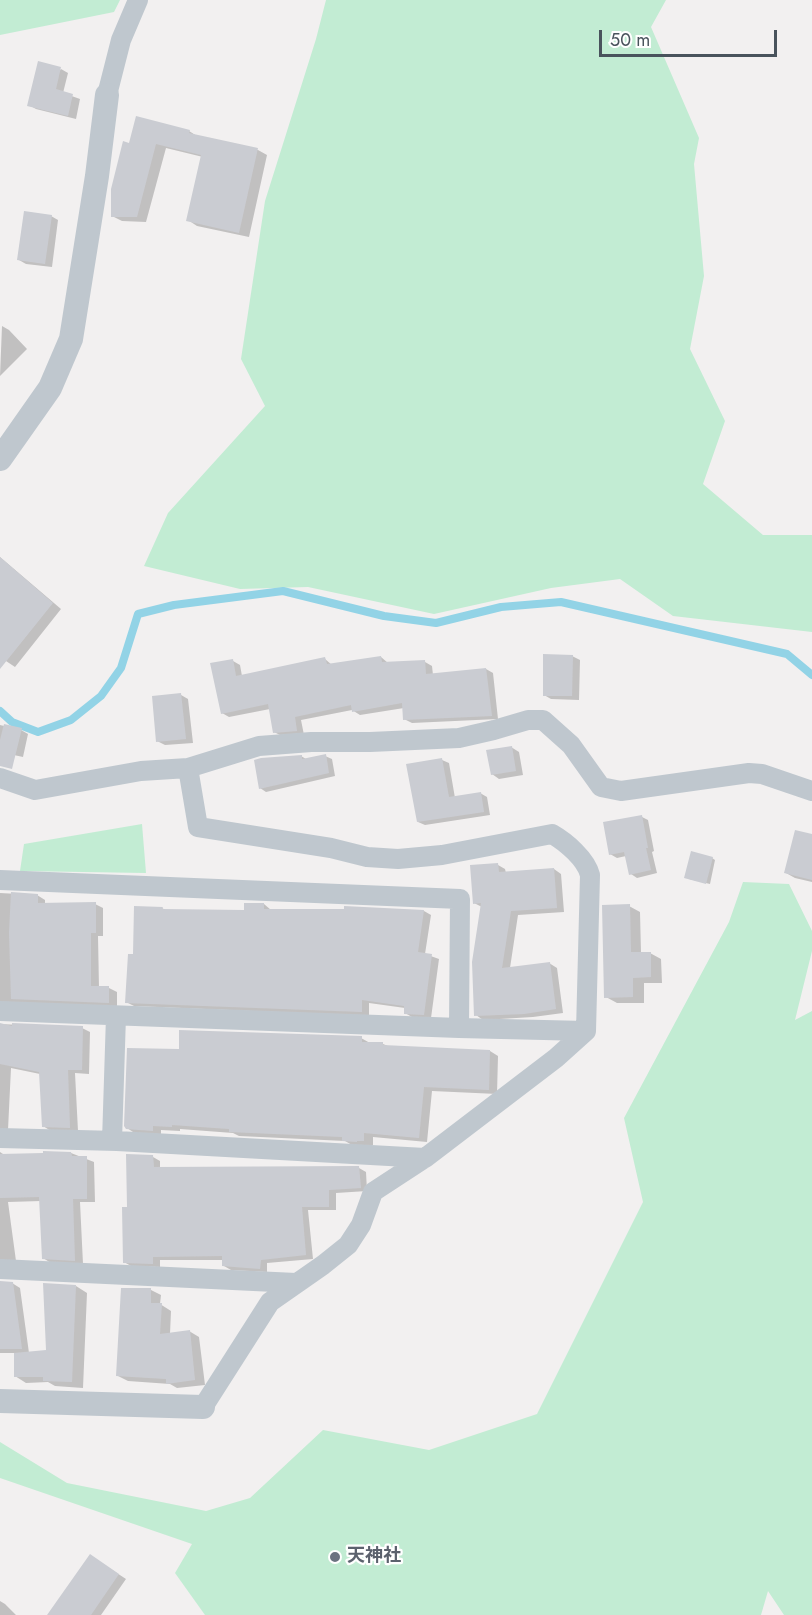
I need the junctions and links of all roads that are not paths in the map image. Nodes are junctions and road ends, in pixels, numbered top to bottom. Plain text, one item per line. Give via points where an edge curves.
1 (138, 0) edge
2 (107, 95) joint
3 (0, 459) edge
4 (188, 768) junction
5 (0, 778) edge
6 (812, 791) edge
7 (0, 880) edge
8 (0, 1011) edge
9 (116, 1016) junction
10 (459, 1028) junction
11 (586, 1031) junction
12 (0, 1138) edge
13 (112, 1141) junction
14 (424, 1158) junction
15 (0, 1269) edge
16 (296, 1283) junction
17 (0, 1401) edge
18 (203, 1407) joint

1 - 2 street via 121,40
2 - 3 street via 71,339 50,388
4 - 5 street via 141,771 34,790
4 - 6 street via 259,746 459,738 528,720 543,720 571,745 601,788 621,791 749,773
4 - 11 street via 198,828 398,859 442,855 552,834 561,839 588,867 590,875
7 - 10 street via 460,899
8 - 9 street
9 - 10 street
9 - 13 street
10 - 11 street
11 - 14 street
12 - 13 street
13 - 14 street
14 - 16 street via 373,1192 361,1226 348,1245
15 - 16 street
16 - 18 street via 270,1302
17 - 18 street

